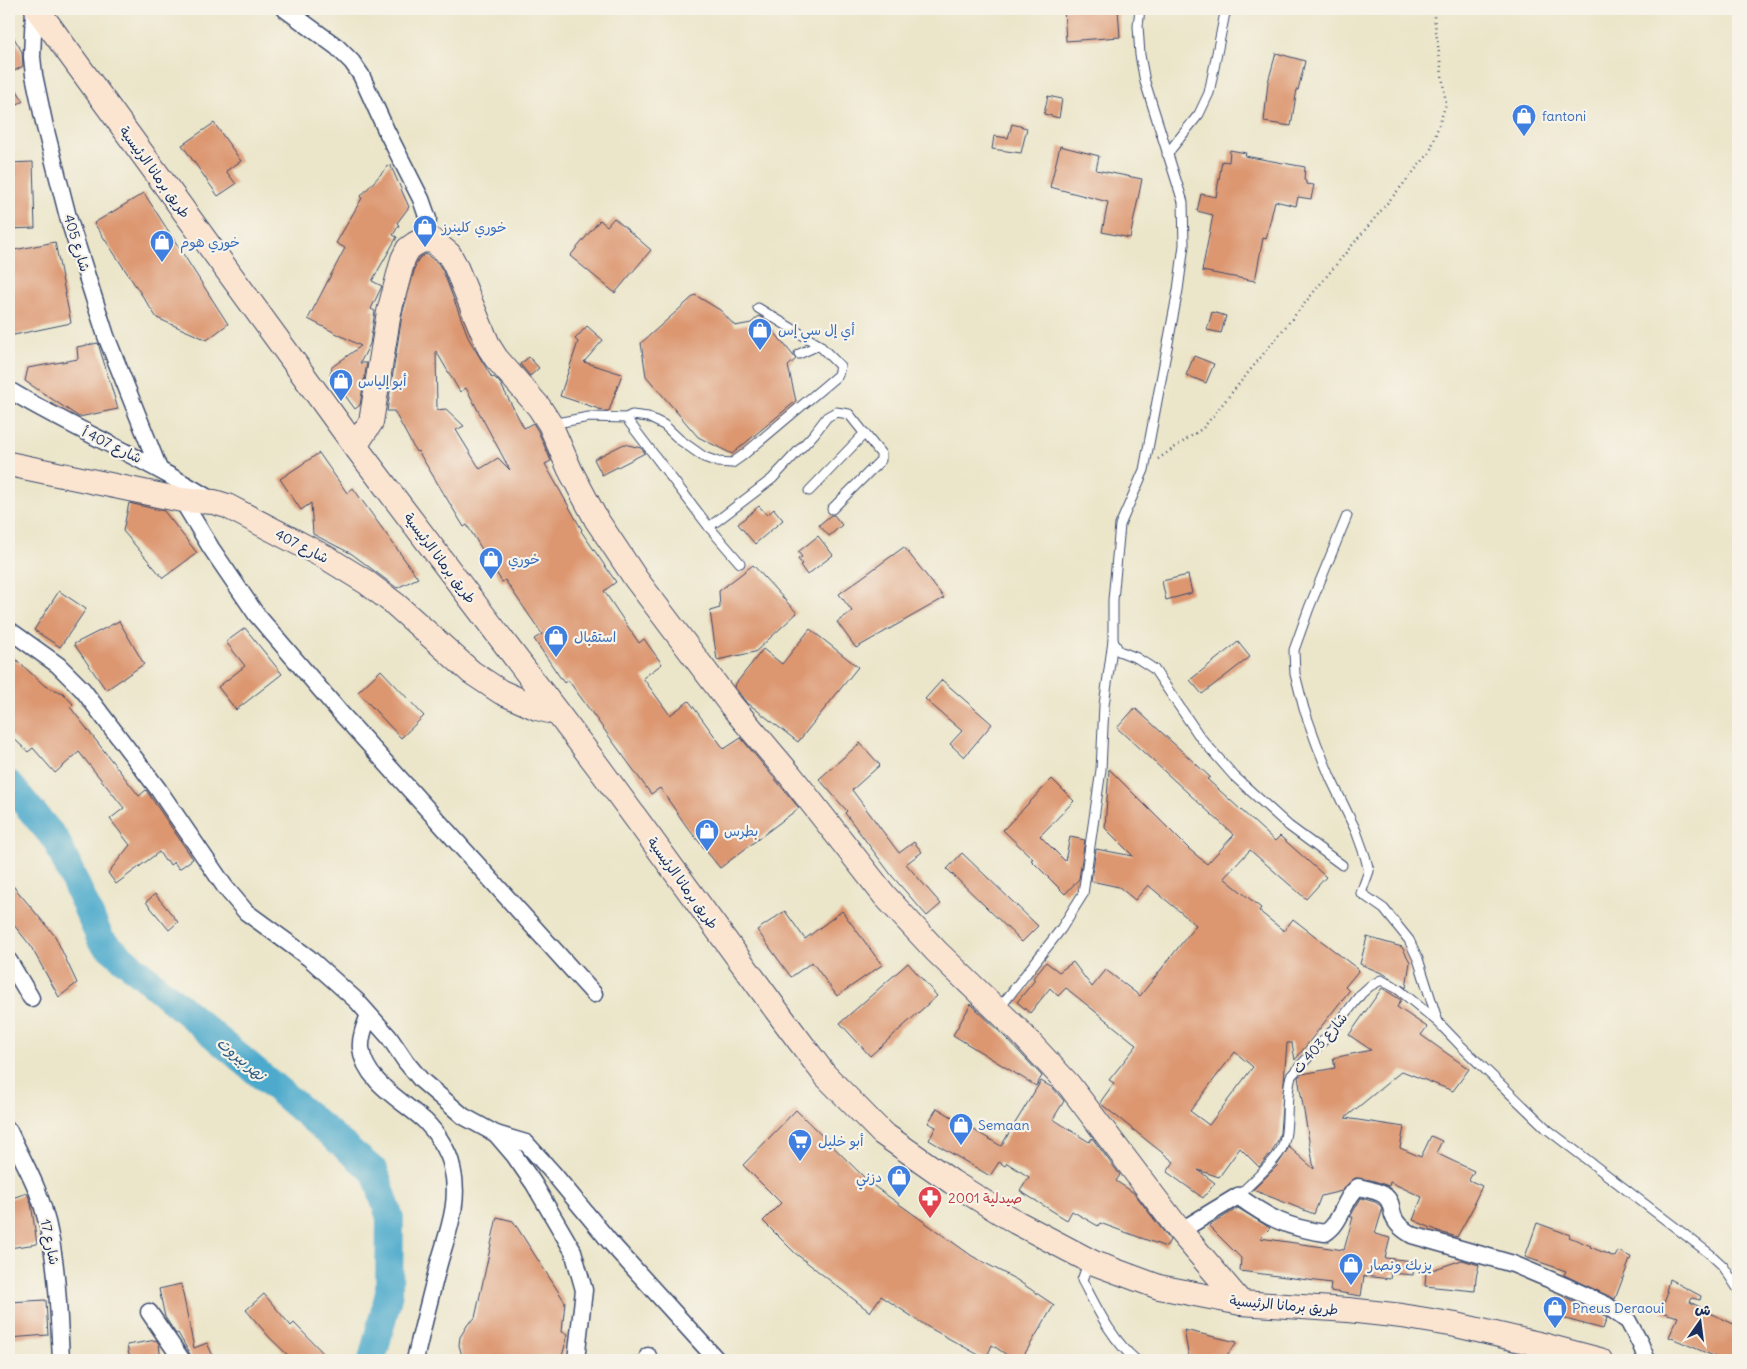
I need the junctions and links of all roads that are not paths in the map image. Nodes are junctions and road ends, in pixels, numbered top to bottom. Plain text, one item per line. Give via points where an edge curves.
1 (35, 9) edge
2 (284, 9) edge
3 (1140, 9) edge
4 (1231, 9) edge
5 (1167, 154) junction
6 (423, 240) junction
7 (758, 308) dead end
8 (819, 344) junction
9 (800, 354) dead end
10 (9, 390) edge
11 (626, 418) junction
12 (550, 424) junction
13 (865, 433) junction
14 (355, 446) junction
15 (9, 464) edge
16 (158, 469) junction
17 (809, 491) dead end
18 (182, 500) junction
19 (214, 502) junction
20 (832, 509) dead end
21 (1346, 516) dead end
22 (709, 527) junction
23 (740, 563) dead end
24 (9, 630) edge
25 (1113, 641) junction
26 (558, 713) junction
27 (1342, 865) dead end
28 (9, 961) edge
29 (594, 994) dead end
30 (31, 998) dead end
31 (998, 1010) junction
32 (369, 1015) junction
33 (1438, 1022) junction
34 (9, 1131) edge
35 (496, 1134) junction
36 (1238, 1196) junction
37 (1180, 1231) junction
38 (1089, 1260) junction
39 (1738, 1289) edge
40 (1241, 1303) junction
41 (149, 1312) dead end
42 (61, 1360) edge
43 (182, 1360) edge
44 (415, 1360) edge
45 (576, 1360) edge
46 (717, 1360) edge
47 (1136, 1360) edge
48 (1600, 1360) edge
49 (1647, 1360) edge

1 - 14 street, طريق برمانا الرئيسية
1 - 16 street, شارع 405 via 34,75 68,217 106,336
2 - 6 street via 337,47 361,75 421,199 428,219
3 - 5 lane via 1138,26 1144,82
4 - 5 lane via 1225,12 1209,93 1199,114
5 - 25 lane via 1183,202 1184,245 1144,470 1120,525
6 - 12 street via 433,241 449,254 489,347
6 - 14 street via 408,249 403,259 389,312 371,422
7 - 8 lane
8 - 9 lane
8 - 11 lane via 840,366 838,375 732,463 704,457 664,425 648,417 632,415
10 - 16 street, شارع 407 أ
11 - 12 lane via 589,417
11 - 22 lane
12 - 31 street via 596,519 636,579 731,705 885,896
13 - 17 lane
13 - 20 lane via 881,454 881,460
13 - 22 lane via 849,414 836,412 827,417 772,479
14 - 26 street, طريق برمانا الرئيسية
15 - 18 street, شارع 407
16 - 19 street, شارع 407 أ
18 - 19 street, شارع 407
18 - 29 street via 256,614 345,718
19 - 26 street, شارع 407 via 243,514 345,569 395,604 484,682 518,700
21 - 33 lane via 1294,650 1295,674 1317,745 1366,856 1369,871 1361,893 1384,909 1408,940 1418,959
22 - 23 lane
24 - 32 street via 58,665 83,690 246,912 309,958
25 - 27 lane via 1119,651 1154,669 1200,737 1234,776 1289,826
25 - 31 lane via 1104,705 1101,770 1083,894 1061,929
26 - 38 street, طريق برمانا الرئيسية via 825,1075 882,1133 1016,1222
28 - 30 street
31 - 37 street via 1069,1085
32 - 35 street via 390,1037 421,1080 468,1120
32 - 44 street via 361,1046 366,1064 380,1083 426,1123 448,1154 454,1178 455,1209
33 - 36 lane, شارع 403 ث via 1398,989 1381,980 1361,994 1291,1076 1280,1151
33 - 39 lane via 1547,1129 1710,1254 1723,1266
34 - 42 street, شارع 17 via 38,1192 52,1247 57,1275
35 - 45 street via 529,1176 573,1251 584,1290
35 - 46 street via 526,1144
36 - 37 street, شارع 403 ث
36 - 49 street via 1260,1213 1283,1224 1325,1233 1332,1229 1352,1192 1358,1187 1369,1189 1385,1196 1400,1228 1412,1235 1513,1264 1606,1306 1628,1321
37 - 40 street
38 - 40 street, طريق برمانا الرئيسية via 1159,1287
38 - 47 lane via 1082,1280 1102,1319
40 - 48 street, طريق برمانا الرئيسية via 1402,1316 1456,1325
41 - 43 street

